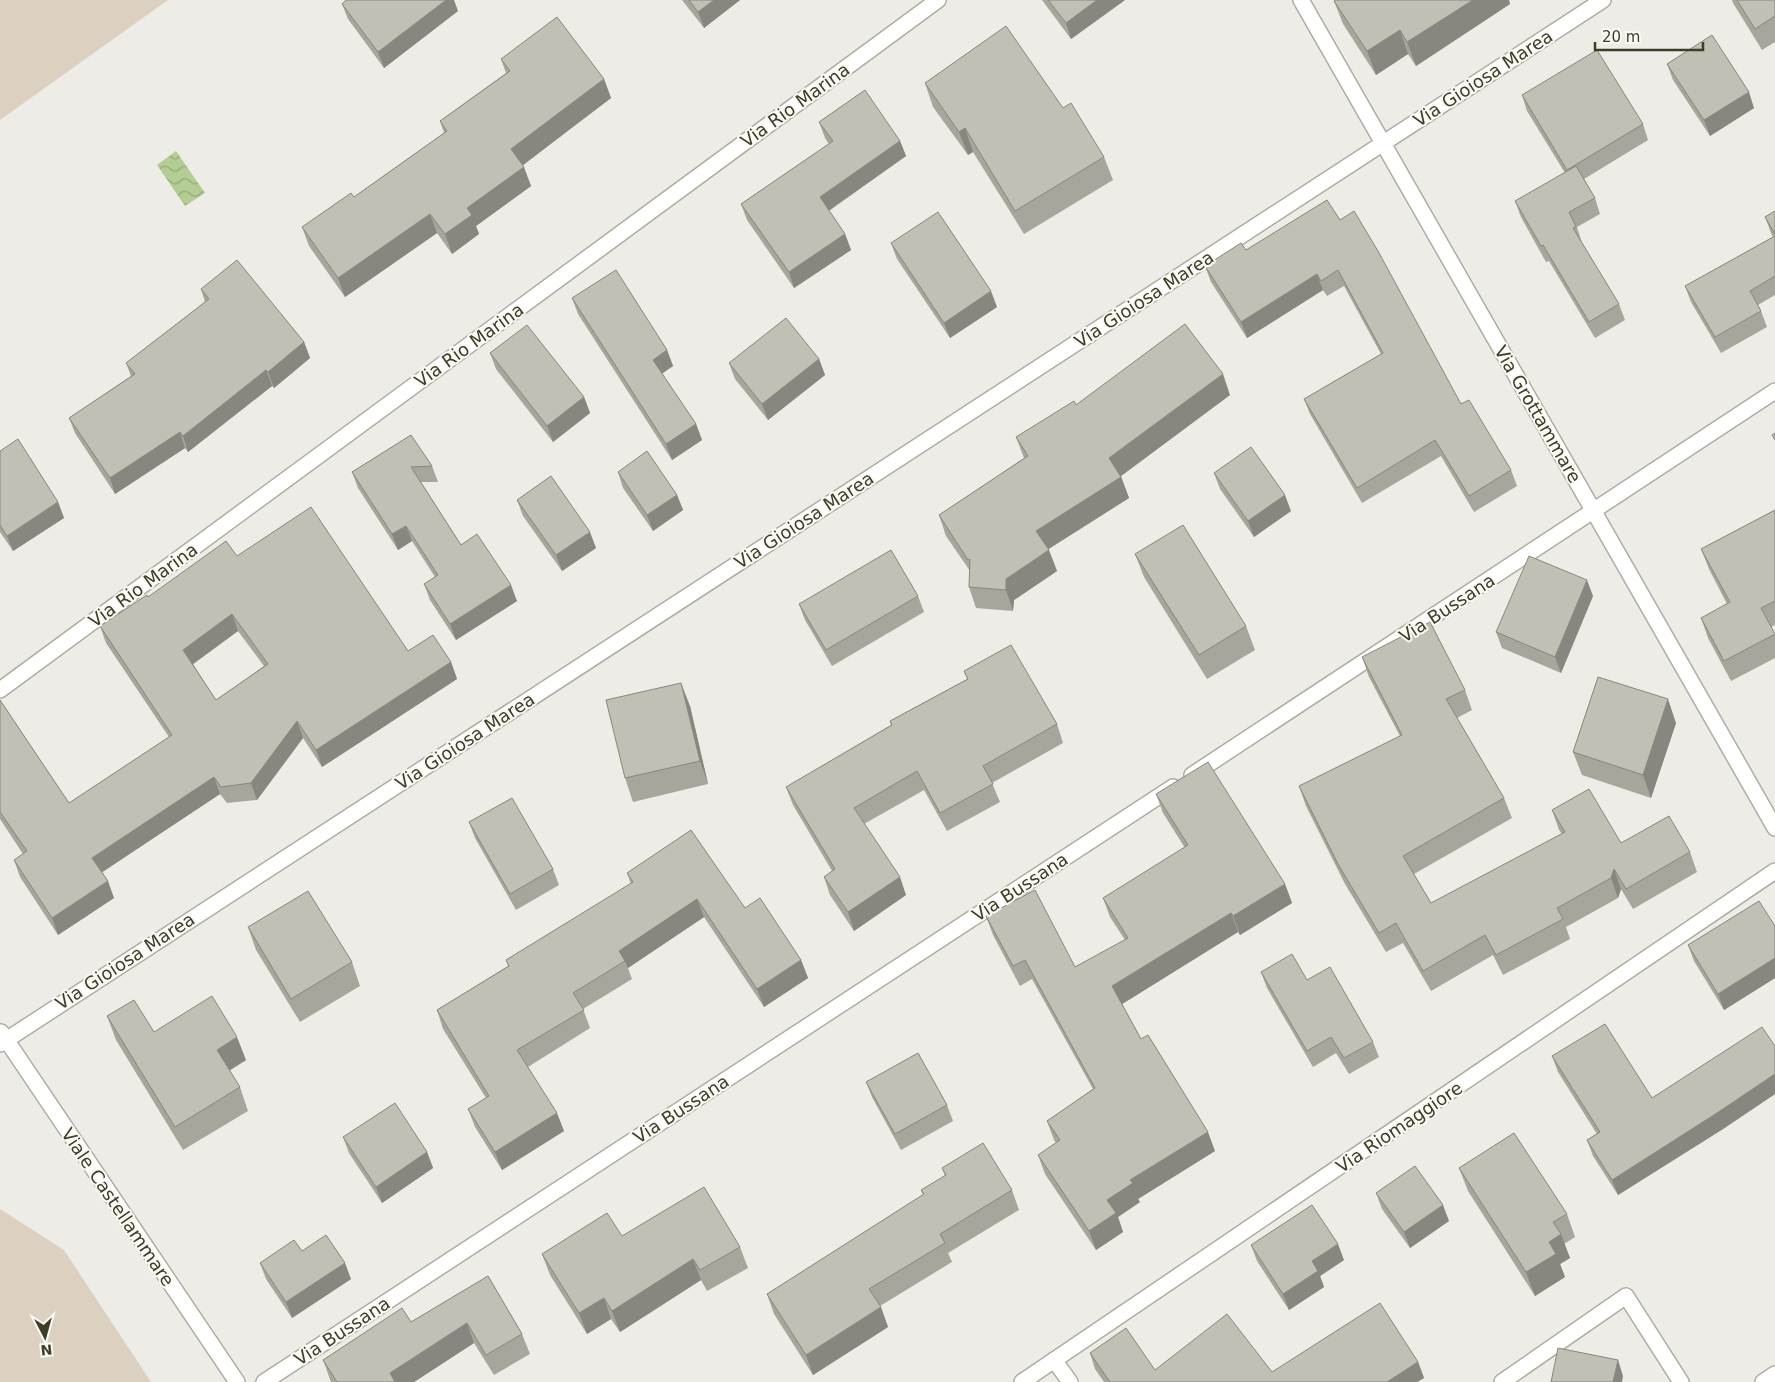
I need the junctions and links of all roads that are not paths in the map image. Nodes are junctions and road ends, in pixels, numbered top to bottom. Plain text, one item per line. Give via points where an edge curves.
1 (938, 0) edge
2 (1302, 0) edge
3 (1603, 0) edge
4 (1384, 144) junction
5 (1775, 391) edge
6 (1594, 512) junction
7 (0, 690) edge
8 (1775, 828) edge
9 (1775, 871) edge
10 (2, 1038) edge
11 (1054, 1360) junction
12 (1775, 1374) edge
13 (237, 1382) edge
14 (264, 1382) edge
15 (1022, 1382) edge
16 (1070, 1382) edge
17 (1502, 1382) edge
18 (1681, 1382) edge
19 (1763, 1382) edge

1 - 7 street, Via Rio Marina
2 - 4 street, Via Grottammare
3 - 4 street, Via Gioiosa Marea
4 - 6 street, Via Grottammare
4 - 10 street, Via Gioiosa Marea
5 - 6 street, Via Bussana
6 - 8 street, Via Grottammare
6 - 14 street, Via Bussana
9 - 11 street, Via Riomaggiore
10 - 13 street, Viale Castellammare
11 - 15 street, Via Riomaggiore
11 - 16 street
12 - 19 street
17 - 18 street via 1626,1296

